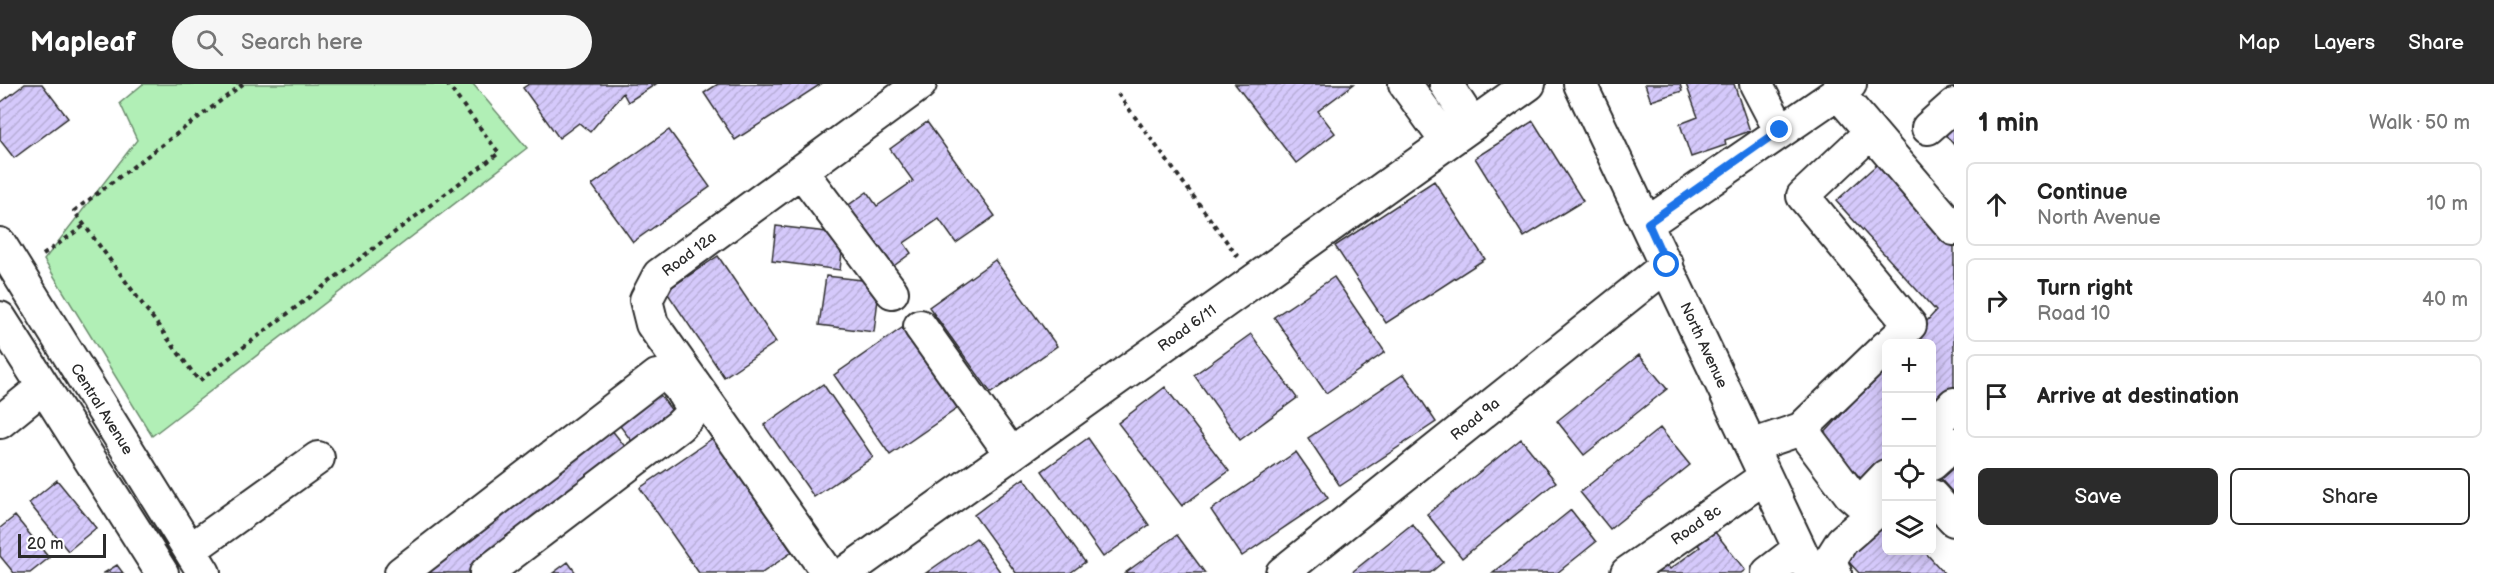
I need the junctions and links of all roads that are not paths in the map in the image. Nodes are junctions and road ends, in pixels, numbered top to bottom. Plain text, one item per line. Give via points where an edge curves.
1 (920, 84) edge
2 (1405, 84) edge
3 (1446, 84) edge
4 (1529, 84) edge
5 (1580, 84) edge
6 (1756, 84) edge
7 (1843, 88) edge
8 (1954, 105) edge
9 (1472, 124) junction
10 (1928, 128) dead end
11 (1780, 130) junction
12 (1870, 133) junction
13 (1447, 142) junction
14 (801, 171) junction
15 (1648, 223) junction
16 (1954, 229) edge
17 (0, 244) edge
18 (1667, 265) junction
19 (9, 279) edge
20 (892, 292) dead end
21 (0, 318) edge
22 (920, 326) dead end
23 (1895, 339) edge
24 (1882, 352) edge
25 (43, 387) junction
26 (1954, 404) edge
27 (0, 422) edge
28 (1936, 424) edge
29 (1801, 429) junction
30 (1954, 444) edge
31 (1751, 446) junction
32 (1011, 454) junction
33 (318, 458) dead end
34 (1936, 460) edge
35 (1765, 477) junction
36 (1882, 481) edge
37 (1936, 500) edge
38 (1882, 507) edge
39 (1954, 520) edge
40 (197, 561) edge
41 (1805, 561) edge
42 (162, 573) edge
43 (401, 573) edge
44 (486, 573) edge
45 (828, 573) edge
46 (845, 573) edge
47 (1282, 573) edge
48 (1627, 573) edge
49 (1768, 573) edge
50 (1835, 573) edge

1 - 14 street, Road 12a
2 - 13 street
3 - 9 street
4 - 9 street, Road 6/11
5 - 15 street, North Avenue
6 - 11 street
7 - 11 street
7 - 12 street
8 - 10 street
9 - 13 street, Road 6/11
11 - 15 street
12 - 16 street
12 - 23 street via 1803,196 1910,325
13 - 32 street, Road 6/11
14 - 20 street
14 - 45 street, Road 12a via 659,275 646,300 652,324
15 - 18 street, North Avenue
17 - 19 street, Central Avenue
18 - 31 street, North Avenue
18 - 47 street, Road 9a
19 - 40 street, Central Avenue
21 - 25 street
22 - 32 street
24 - 29 street
25 - 27 street
25 - 42 street
26 - 28 street
29 - 31 street
29 - 36 street via 1858,501
30 - 34 street
31 - 35 street, North Avenue
32 - 46 street, Road 6/11
33 - 40 street
35 - 41 street, North Avenue
35 - 48 street, Road 8c
37 - 39 street
38 - 50 street via 1842,541 1830,560
41 - 49 street
43 - 44 street via 657,375 668,376 690,405 689,416

